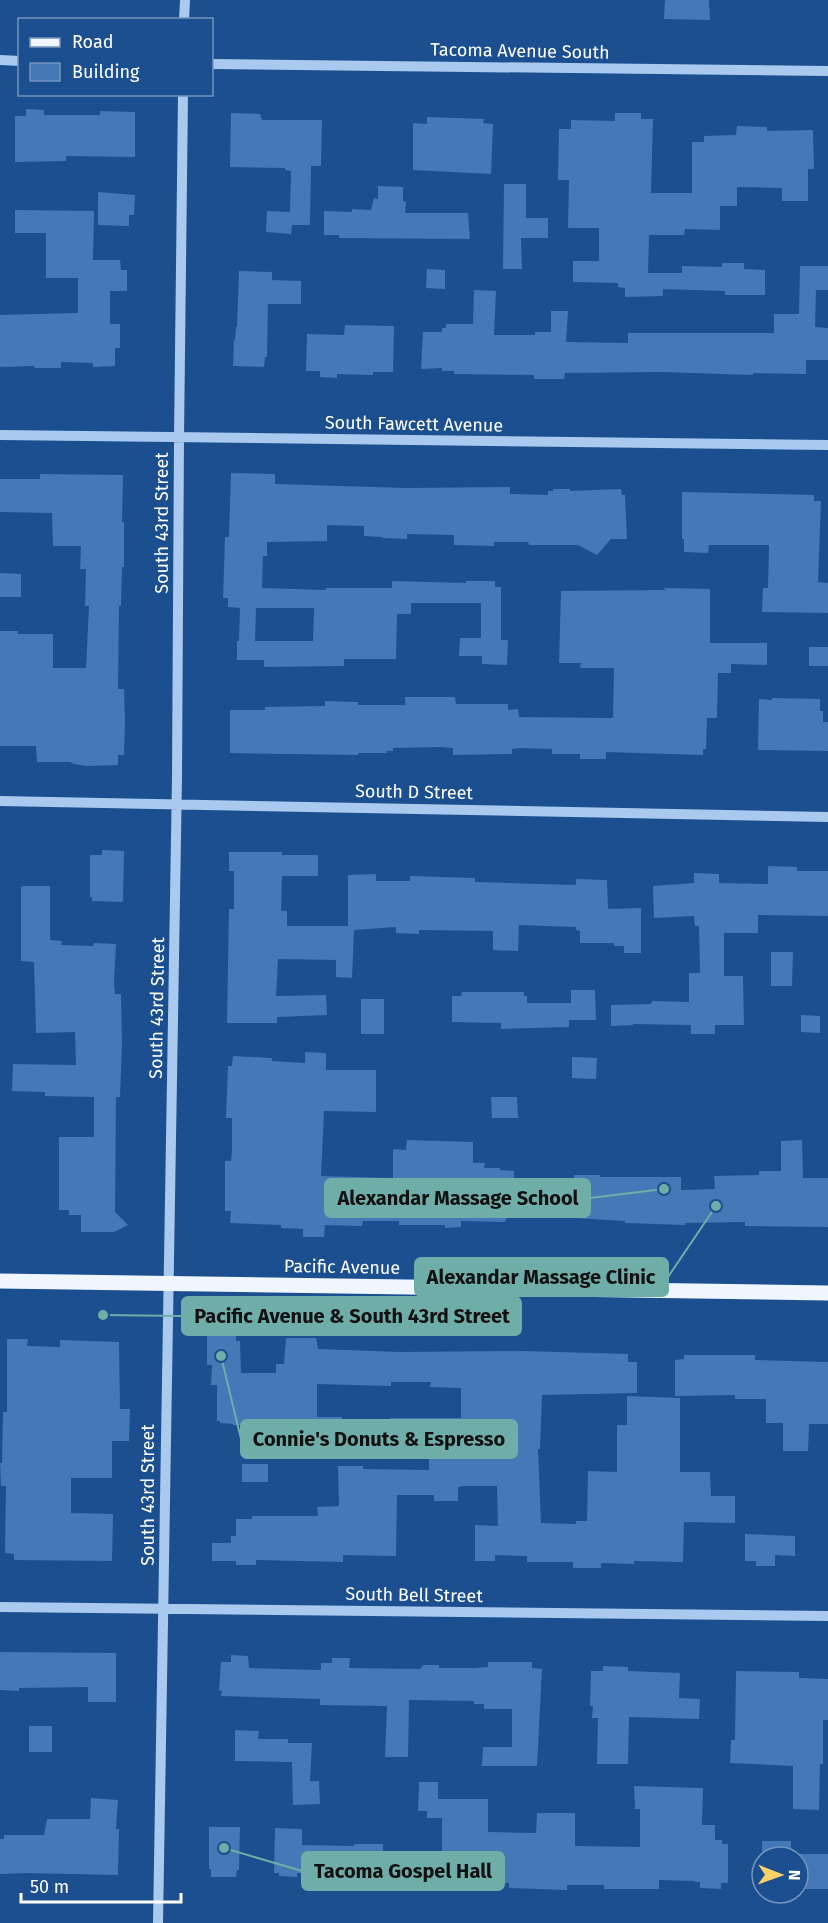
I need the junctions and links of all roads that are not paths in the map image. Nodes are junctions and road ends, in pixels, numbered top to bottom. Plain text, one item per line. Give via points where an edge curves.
1 (185, 0) edge
2 (184, 18) edge
3 (0, 60) edge
4 (18, 61) edge
5 (213, 64) edge
6 (828, 71) edge
7 (183, 96) edge
8 (0, 435) edge
9 (178, 438) junction
10 (828, 445) edge
11 (0, 801) edge
12 (177, 804) junction
13 (828, 817) edge
14 (0, 1281) edge
15 (168, 1284) junction
16 (828, 1293) edge
17 (0, 1607) edge
18 (164, 1608) junction
19 (828, 1616) edge
20 (158, 1923) edge

1 - 2 street
3 - 4 street
5 - 6 street, Tacoma Avenue South
7 - 9 street, South 43rd Street
8 - 9 street, South Fawcett Avenue
9 - 10 street, South Fawcett Avenue
9 - 12 street, South 43rd Street
11 - 12 street, South D Street
12 - 13 street, South D Street
12 - 15 street, South 43rd Street
14 - 15 main road, Pacific Avenue
15 - 16 main road, Pacific Avenue
15 - 18 street, South 43rd Street
17 - 18 street, South Bell Street
18 - 19 street, South Bell Street
18 - 20 street, South 43rd Street

